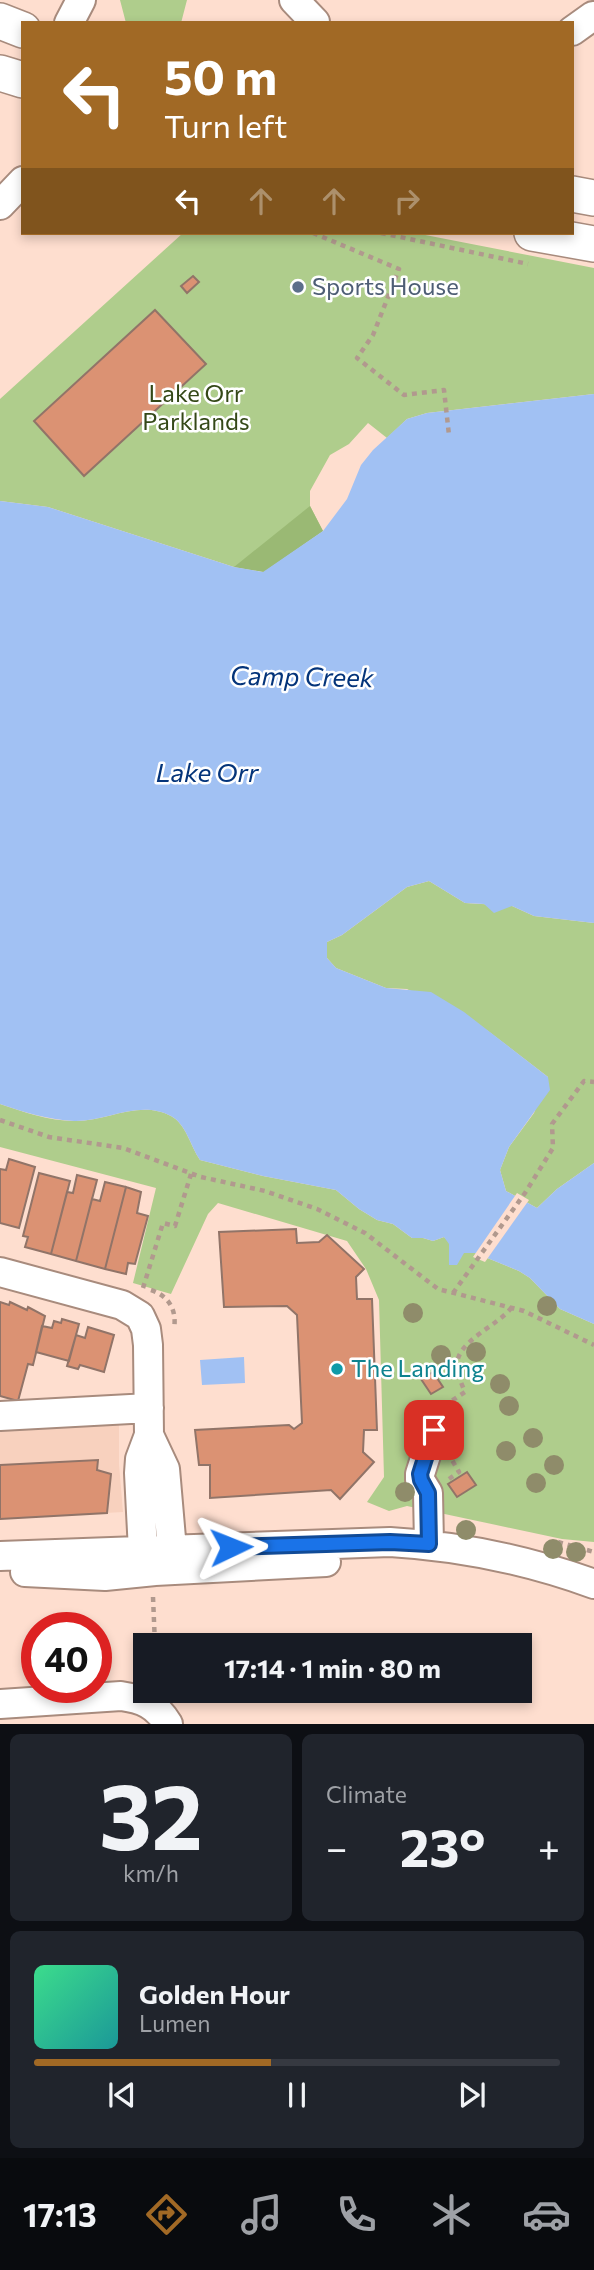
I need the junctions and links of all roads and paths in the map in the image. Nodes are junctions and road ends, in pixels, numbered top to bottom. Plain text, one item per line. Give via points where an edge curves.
1 (80, 0) edge
2 (295, 0) edge
3 (593, 16) edge
4 (0, 21) edge
5 (70, 21) edge
6 (314, 21) edge
7 (21, 29) edge
8 (574, 30) edge
9 (0, 73) edge
10 (21, 79) edge
11 (21, 183) edge
12 (574, 194) edge
13 (594, 198) edge
14 (0, 205) edge
15 (318, 235) edge
16 (333, 235) edge
17 (401, 235) edge
18 (331, 241) junction
19 (594, 244) edge
20 (533, 249) edge
21 (449, 435) dead end
22 (594, 1082) edge
23 (0, 1120) edge
24 (191, 1174) junction
25 (0, 1272) edge
26 (132, 1285) dead end
27 (453, 1293) junction
28 (512, 1307) junction
29 (594, 1345) edge
30 (0, 1416) edge
31 (149, 1422) junction
32 (434, 1430) junction
33 (428, 1493) junction
34 (429, 1544) junction
35 (0, 1556) edge
36 (151, 1558) junction
37 (0, 1572) edge
38 (594, 1584) edge
39 (153, 1594) dead end
40 (594, 1596) edge
41 (155, 1633) edge
42 (0, 1704) edge
43 (168, 1724) edge

1 - 5 street
2 - 6 street
3 - 8 street
4 - 7 main road
9 - 10 main road
11 - 14 street
12 - 13 main road
15 - 18 path
16 - 18 path
17 - 20 path
18 - 21 path via 399,269 373,335 357,358 404,395 444,390
19 - 20 main road
22 - 27 path via 584,1081 552,1124 553,1148
23 - 24 path via 49,1138 123,1148
24 - 26 path via 175,1226 163,1223 144,1288
24 - 27 path via 317,1209 365,1233 438,1289
25 - 31 street via 122,1305 140,1316 148,1345
27 - 28 path
28 - 29 path
28 - 32 path via 463,1347 457,1365 465,1392 434,1413
30 - 31 street
31 - 36 street via 139,1466
32 - 33 street via 420,1474
32 - 33 path via 459,1472
33 - 34 street
34 - 36 street via 390,1542
34 - 38 street via 528,1563
35 - 36 street
36 - 37 street via 105,1576
36 - 40 street via 290,1564 380,1558 432,1561 508,1572
39 - 41 path
42 - 43 street via 121,1696 152,1704

